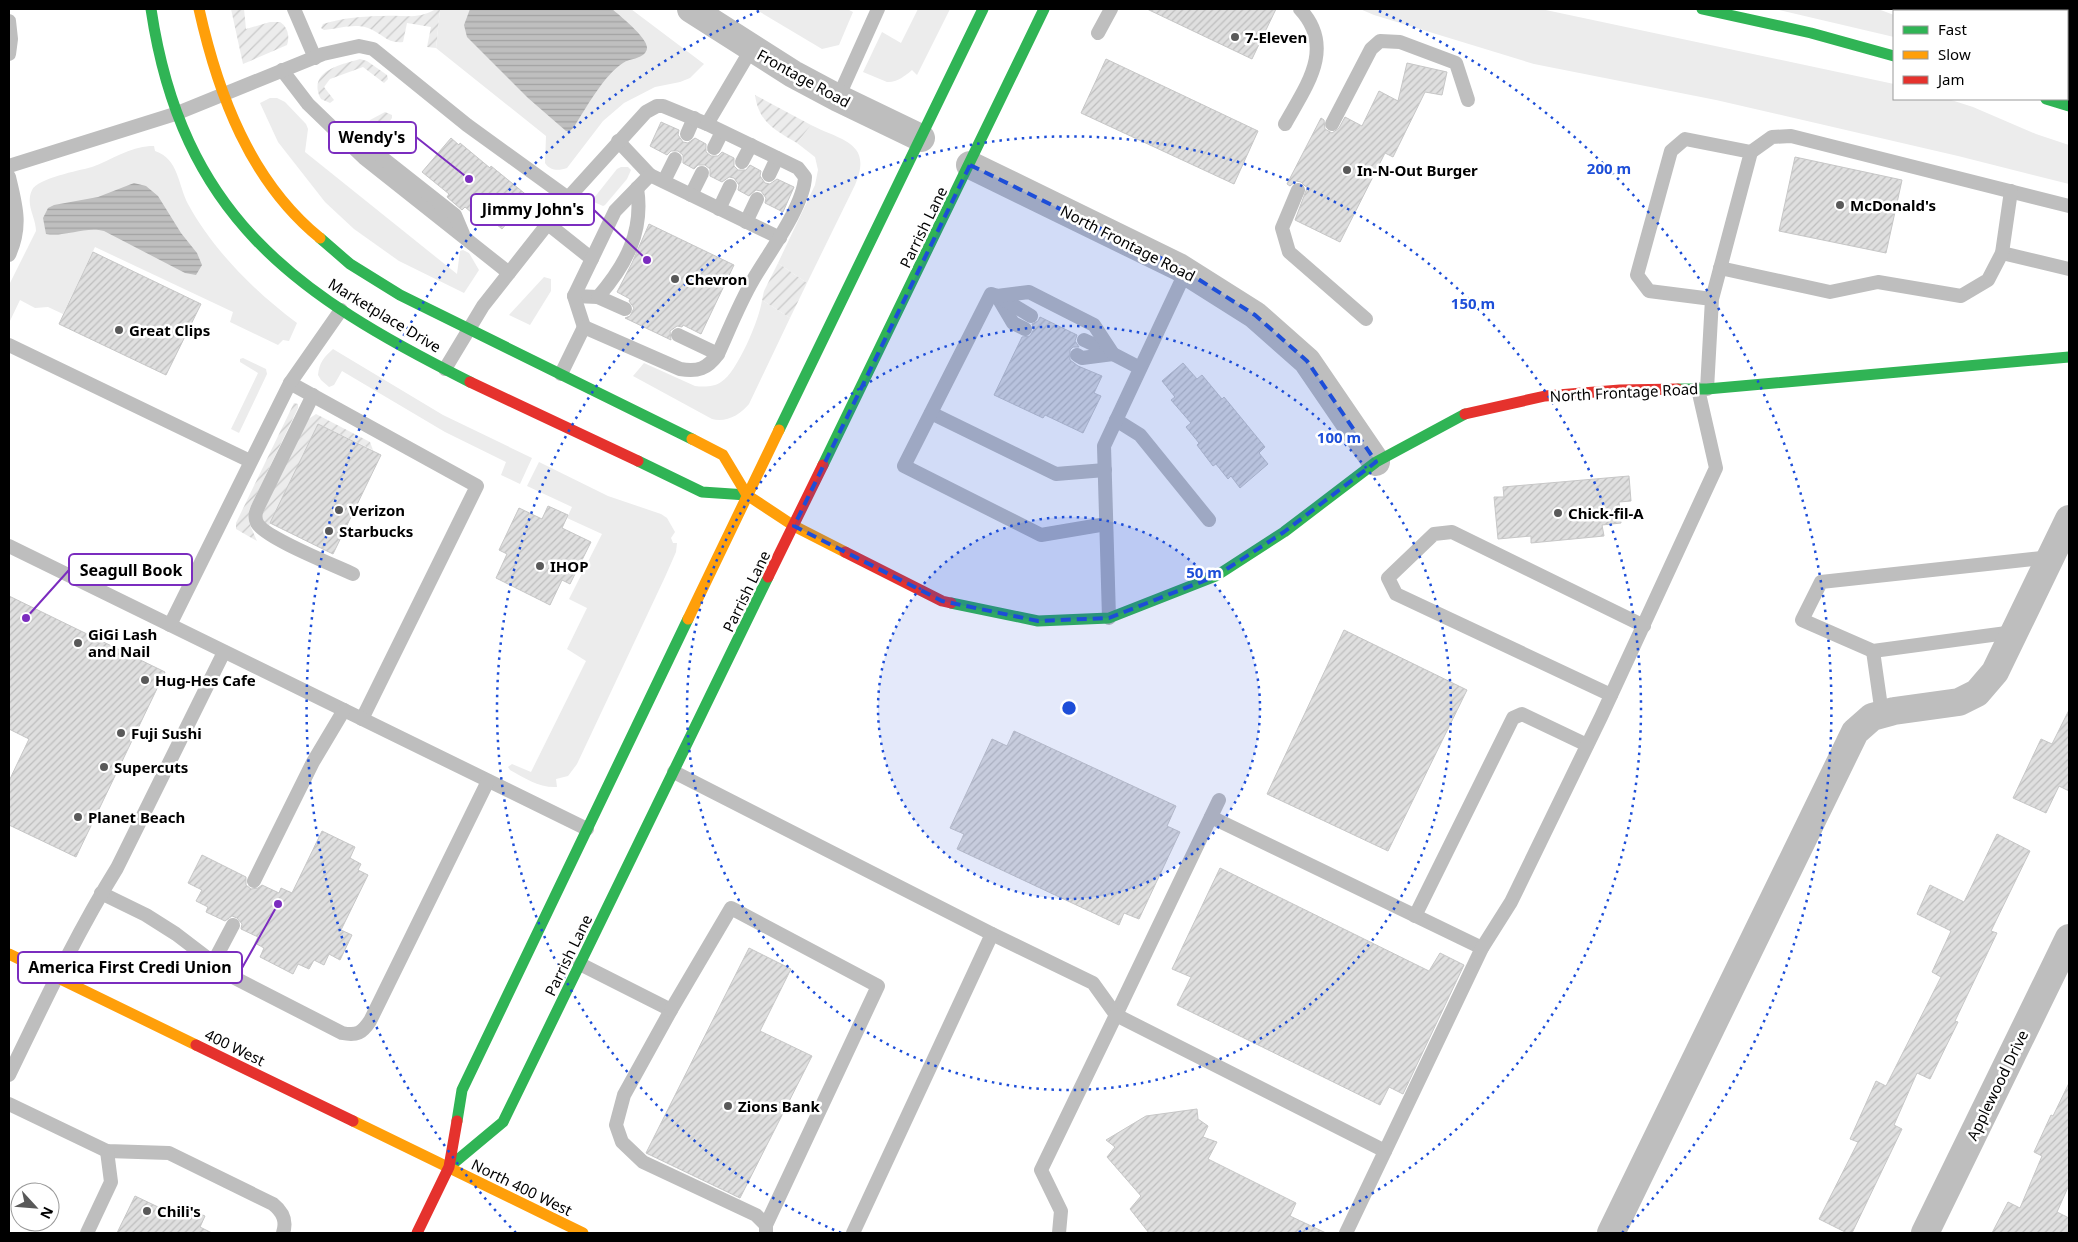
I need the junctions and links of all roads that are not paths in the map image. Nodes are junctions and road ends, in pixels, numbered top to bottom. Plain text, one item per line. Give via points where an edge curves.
1 (151, 9) edge
2 (199, 9) edge
3 (294, 9) edge
4 (878, 9) edge
5 (983, 9) edge
6 (1044, 9) edge
7 (1111, 9) edge
8 (1300, 9) edge
9 (1702, 9) edge
10 (699, 11) edge
11 (9, 21) edge
12 (1098, 33) dead end
13 (752, 48) junction
14 (9, 54) edge
15 (1893, 56) edge
16 (315, 58) junction
17 (282, 70) junction
18 (221, 96) junction
19 (838, 98) junction
20 (1468, 100) dead end
21 (2049, 100) edge
22 (2069, 106) edge
23 (175, 114) junction
24 (701, 121) junction
25 (1285, 124) dead end
26 (1332, 124) dead end
27 (722, 132) junction
28 (687, 134) dead end
29 (921, 138) junction
30 (618, 141) junction
31 (751, 145) junction
32 (714, 148) dead end
33 (1751, 152) junction
34 (777, 158) junction
35 (674, 159) dead end
36 (742, 162) dead end
37 (970, 165) junction
38 (9, 166) edge
39 (702, 173) dead end
40 (650, 175) junction
41 (769, 175) dead end
42 (9, 177) edge
43 (664, 181) junction
44 (730, 186) dead end
45 (637, 188) junction
46 (1298, 190) dead end
47 (2011, 191) junction
48 (692, 195) junction
49 (568, 198) junction
50 (757, 199) dead end
51 (2069, 206) edge
52 (719, 209) junction
53 (746, 222) junction
54 (548, 224) junction
55 (780, 238) junction
56 (2002, 253) junction
57 (9, 255) edge
58 (592, 259) junction
59 (1720, 268) junction
60 (2069, 269) edge
61 (1186, 271) junction
62 (509, 273) junction
63 (994, 295) junction
64 (574, 296) junction
65 (598, 297) junction
66 (1712, 299) junction
67 (625, 309) dead end
68 (341, 310) junction
69 (1032, 316) dead end
70 (1366, 319) dead end
71 (584, 327) junction
72 (469, 329) junction
73 (1025, 329) dead end
74 (678, 335) dead end
75 (1084, 340) dead end
76 (9, 345) edge
77 (718, 354) junction
78 (1113, 354) junction
79 (1077, 355) dead end
80 (2069, 357) edge
81 (1140, 368) junction
82 (445, 369) junction
83 (561, 374) junction
84 (290, 383) junction
85 (1702, 389) junction
86 (313, 396) junction
87 (930, 413) junction
88 (1116, 420) junction
89 (250, 461) junction
90 (1376, 462) junction
91 (1104, 470) junction
92 (747, 495) junction
93 (2069, 519) edge
94 (1210, 520) dead end
95 (1106, 524) junction
96 (794, 526) junction
97 (9, 546) edge
98 (2051, 557) junction
99 (353, 574) dead end
100 (1109, 618) junction
101 (170, 626) junction
102 (1644, 626) junction
103 (2014, 632) junction
104 (1873, 651) junction
105 (224, 652) junction
106 (1611, 695) junction
107 (344, 710) junction
108 (1882, 714) junction
109 (362, 719) junction
110 (1587, 745) junction
111 (674, 772) junction
112 (488, 781) junction
113 (1218, 800) dead end
114 (1211, 817) junction
115 (587, 829) junction
116 (254, 881) dead end
117 (101, 893) junction
118 (1415, 916) junction
119 (233, 925) dead end
120 (992, 934) junction
121 (2069, 938) edge
122 (1482, 948) junction
123 (9, 954) edge
124 (213, 964) junction
125 (580, 964) junction
126 (57, 977) junction
127 (671, 1010) junction
128 (1116, 1015) junction
129 (9, 1075) edge
130 (9, 1104) edge
131 (107, 1151) junction
132 (1385, 1151) junction
133 (449, 1167) junction
134 (766, 1229) edge
135 (87, 1233) edge
136 (283, 1233) edge
137 (416, 1233) edge
138 (583, 1233) edge
139 (853, 1233) edge
140 (1059, 1233) edge
141 (1346, 1233) edge
142 (1611, 1233) edge
143 (1925, 1233) edge

1 - 23 main road, Marketplace Drive via 157,54
2 - 18 main road, Marketplace Drive
3 - 16 lane
4 - 19 lane
5 - 29 main road, Parrish Lane
6 - 37 main road, Parrish Lane
7 - 12 lane
8 - 25 lane via 1310,20 1317,44 1314,70
9 - 15 main road via 1811,33
10 - 13 street, Frontage Road
11 - 14 lane
13 - 19 street, Frontage Road
13 - 24 lane
16 - 17 lane
16 - 49 lane via 360,46 373,49 467,125
17 - 18 lane
17 - 62 lane via 308,104 343,139 363,140 455,215 464,236
18 - 23 lane
18 - 72 main road, Marketplace Drive via 261,173 308,229 388,288
19 - 29 street, Frontage Road
20 - 26 lane via 1456,63 1400,42 1380,41 1371,49
21 - 22 main road
23 - 38 lane
23 - 68 main road, Marketplace Drive via 203,169 232,214 263,249
24 - 27 lane
24 - 28 lane
24 - 30 lane via 658,106 646,112
27 - 31 lane
27 - 32 lane
29 - 92 main road, Parrish Lane
30 - 40 lane
30 - 49 lane
31 - 34 lane
31 - 36 lane
33 - 47 lane via 1772,137 1791,136
33 - 59 lane
33 - 66 lane via 1685,139 1671,151 1637,275 1649,291
34 - 41 lane
34 - 55 lane via 798,168 805,177 802,192
35 - 43 lane
37 - 61 street, North Frontage Road
37 - 96 main road, Parrish Lane
39 - 48 lane
40 - 43 lane
40 - 45 lane
42 - 57 lane via 18,219 17,234
43 - 48 lane
44 - 52 lane
45 - 58 lane via 615,211
45 - 65 lane via 636,234 616,276
46 - 70 lane via 1282,228 1289,252
47 - 51 lane
47 - 56 lane
48 - 52 lane
49 - 54 lane
50 - 53 lane
52 - 53 lane
53 - 55 lane
54 - 58 lane
54 - 62 lane
55 - 77 lane via 752,281
56 - 59 lane via 1988,280 1961,296 1878,282 1830,292
56 - 60 lane
58 - 64 lane
59 - 66 lane
61 - 81 lane
61 - 90 street, North Frontage Road via 1254,315 1307,362
62 - 72 lane
63 - 69 lane
63 - 73 lane via 1013,323
63 - 78 lane via 1028,292 1094,325
63 - 87 lane
64 - 65 lane
64 - 71 lane
65 - 67 lane
66 - 85 lane
68 - 82 main road, Marketplace Drive
68 - 84 lane
71 - 77 lane via 692,371 702,369
71 - 83 lane
72 - 82 lane
72 - 83 main road, Marketplace Drive
74 - 77 lane
75 - 78 lane
76 - 89 lane
78 - 79 lane via 1082,358
78 - 81 lane
80 - 85 main road, North Frontage Road
81 - 88 lane
82 - 92 main road, Marketplace Drive via 703,493
83 - 92 main road, Marketplace Drive via 723,455
84 - 86 lane
84 - 89 lane
85 - 90 main road, North Frontage Road via 1620,390 1545,396 1467,413
85 - 102 lane via 1716,468
86 - 99 lane via 259,505 256,521 268,534
86 - 109 lane via 477,486
87 - 91 lane via 1056,474
87 - 95 lane via 904,466 1041,534
88 - 91 lane via 1104,446
88 - 94 lane via 1140,435
89 - 101 lane
90 - 100 main road, Marketplace Drive via 1284,532 1216,576
91 - 95 lane
92 - 96 main road, Marketplace Drive
92 - 115 main road, Parrish Lane
93 - 98 street
95 - 100 lane
96 - 100 main road, Marketplace Drive via 942,600 1038,621
96 - 111 main road, Parrish Lane
97 - 101 lane
98 - 103 street
98 - 104 lane via 1821,582 1802,620
101 - 105 lane
102 - 106 lane
102 - 106 lane via 1452,532 1434,534 1388,578 1396,594
103 - 104 lane
103 - 108 street via 1995,672 1977,693 1959,702
104 - 108 lane
105 - 107 lane
105 - 117 lane via 117,868
106 - 110 lane
107 - 109 lane
107 - 116 lane via 313,762
108 - 142 street via 1872,717 1855,732
109 - 112 lane
110 - 118 lane via 1522,714 1513,718
110 - 122 lane via 1511,902
111 - 120 lane
111 - 125 main road, Parrish Lane
112 - 115 lane
112 - 124 lane via 362,1032 342,1034 251,988
113 - 114 lane
114 - 118 lane
114 - 128 lane
115 - 133 main road, Parrish Lane via 462,1090
117 - 124 lane via 169,929
117 - 126 lane
118 - 122 lane
119 - 124 lane
120 - 128 lane via 1092,983
120 - 139 lane
121 - 143 street, Applewood Drive
122 - 132 lane
123 - 126 main road, 400 West
125 - 127 lane
125 - 133 main road, Parrish Lane via 503,1122
126 - 129 lane
126 - 133 main road, 400 West
127 - 134 lane via 624,1096 616,1125 622,1142 642,1162 756,1215
127 - 134 lane via 731,908 878,986
128 - 132 lane
128 - 140 lane via 1041,1170 1062,1211
130 - 131 lane
131 - 135 lane via 111,1182
131 - 136 lane via 169,1153 273,1204 282,1212
132 - 141 lane
133 - 137 main road, Parrish Lane
133 - 138 main road, North 400 West

